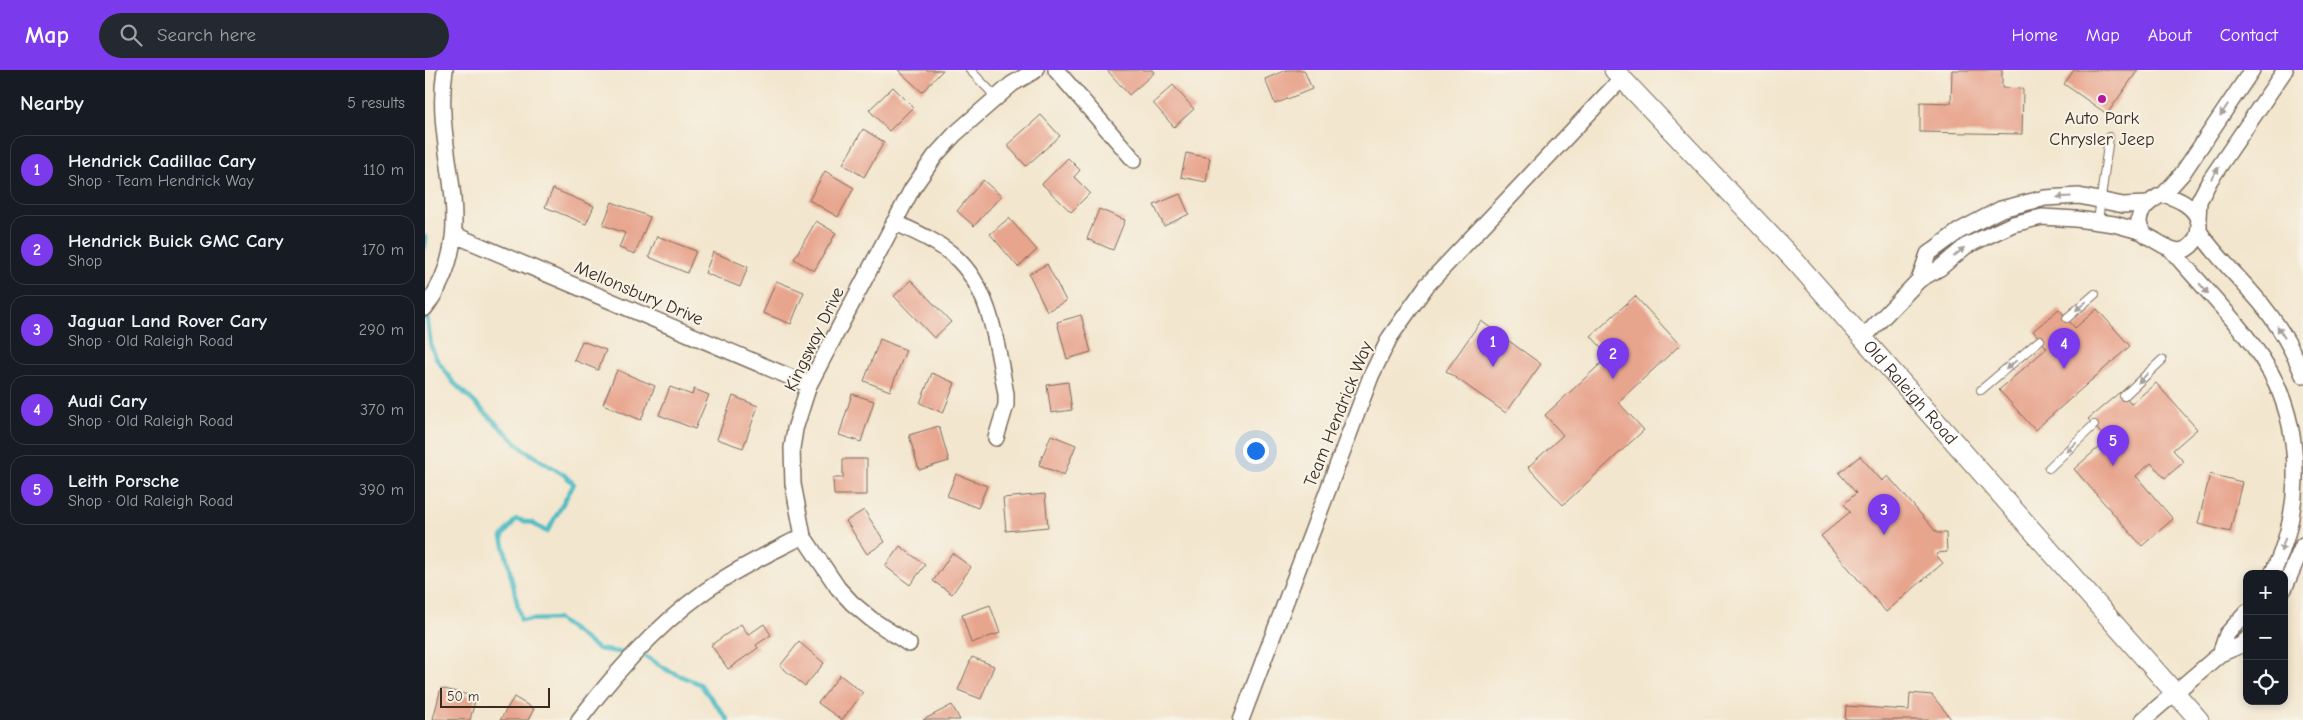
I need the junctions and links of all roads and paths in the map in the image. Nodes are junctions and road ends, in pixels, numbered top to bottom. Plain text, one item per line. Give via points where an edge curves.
1 (445, 70) edge
2 (969, 70) edge
3 (1036, 70) edge
4 (1056, 70) edge
5 (2252, 70) edge
6 (2285, 70) edge
7 (1618, 74) edge
8 (996, 97) junction
9 (2109, 137) dead end
10 (1135, 160) dead end
11 (2164, 194) junction
12 (2100, 198) junction
13 (2147, 204) junction
14 (2098, 221) junction
15 (894, 222) junction
16 (2198, 224) junction
17 (2143, 232) junction
18 (455, 235) junction
19 (2173, 252) junction
20 (1919, 280) junction
21 (2095, 294) dead end
22 (425, 308) edge
23 (2067, 318) dead end
24 (1864, 337) junction
25 (2041, 340) dead end
26 (2162, 360) dead end
27 (2303, 375) edge
28 (809, 385) junction
29 (1981, 390) dead end
30 (2124, 396) dead end
31 (2094, 425) dead end
32 (996, 438) dead end
33 (2049, 468) dead end
34 (803, 536) junction
35 (2303, 546) edge
36 (2274, 570) edge
37 (2288, 580) edge
38 (2244, 615) edge
39 (2243, 643) edge
40 (909, 644) dead end
41 (2220, 654) junction
42 (2175, 693) junction
43 (579, 720) edge
44 (1241, 720) edge
45 (2143, 720) edge
46 (2199, 720) edge

1 - 18 street via 443,110
2 - 8 lane
3 - 8 street, Kingsway Drive
4 - 10 street
5 -> 11 street via 2182,174
16 -> 6 street via 2199,201 2210,180
7 - 24 street, Old Raleigh Road
7 - 44 street, Team Hendrick Way via 1427,284 1390,337 1371,376
8 - 15 street, Kingsway Drive via 935,156
9 - 12 lane
11 - 13 street
11 - 16 street via 2181,201
12 - 13 street via 2123,205
12 - 14 lane
12 -> 20 street via 2045,198 1984,216 1928,254
13 - 17 street via 2139,223
14 - 17 street
20 -> 14 street via 1940,268 1966,246 2013,224 2042,217
15 - 28 street, Kingsway Drive
15 - 32 street via 928,238 955,256 971,275 984,301 1006,394
16 - 19 street via 2189,247
27 -> 16 street via 2277,325 2209,246
17 - 19 street
18 - 22 street via 449,263
18 - 28 street, Mellonsbury Drive
19 -> 36 street via 2254,347 2276,383 2290,425 2295,457 2295,490 2291,523
20 - 24 street
21 -> 23 lane
24 - 42 street, Old Raleigh Road
25 -> 29 lane
26 -> 30 lane
28 - 34 street, Kingsway Drive via 792,448 794,493
31 -> 33 lane
34 - 40 street, Kingsway Drive via 852,603
34 - 43 street via 722,580 674,616 629,660
35 - 37 street
38 - 41 street via 2227,634
39 - 41 street
41 - 42 street
42 - 45 street
42 - 46 street, Old Raleigh Road

